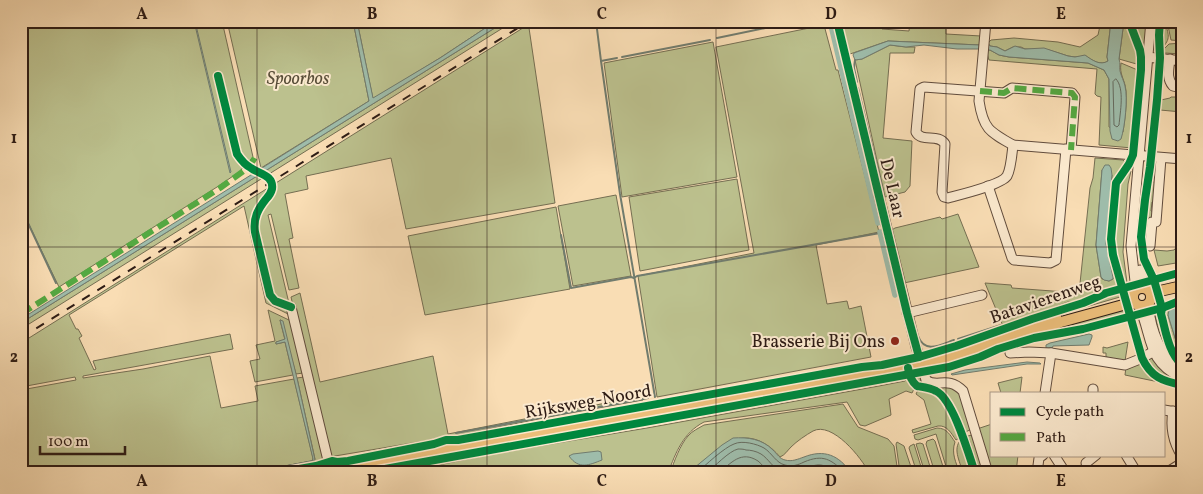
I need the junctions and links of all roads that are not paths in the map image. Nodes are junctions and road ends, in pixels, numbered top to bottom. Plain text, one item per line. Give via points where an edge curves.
1 (986, 21) edge
2 (1056, 21) edge
3 (1062, 21) edge
4 (1151, 21) edge
5 (1156, 21) edge
6 (1150, 58) junction
7 (1170, 59) junction
8 (1182, 61) edge
9 (1182, 88) edge
10 (980, 91) junction
11 (1013, 145) junction
12 (1068, 149) junction
13 (1141, 156) junction
14 (1161, 158) junction
15 (1182, 159) edge
16 (988, 186) junction
17 (879, 196) dead end
18 (1150, 246) dead end
19 (1182, 286) edge
20 (1182, 292) edge
21 (982, 296) dead end
22 (1142, 297) junction
23 (291, 307) dead end
24 (907, 313) junction
25 (1157, 350) junction
26 (1010, 353) dead end
27 (1051, 353) junction
28 (921, 364) junction
29 (1182, 371) edge
30 (883, 372) joint
31 (1182, 378) edge
32 (1045, 392) edge
33 (1173, 411) edge
34 (1042, 456) edge
35 (1055, 456) edge
36 (1095, 456) edge
37 (1127, 456) edge
38 (1182, 456) edge
39 (1086, 463) dead end
40 (1182, 463) edge
41 (331, 471) edge
42 (1168, 472) edge
43 (307, 473) edge
44 (988, 473) edge
45 (1037, 473) edge
46 (1064, 473) edge
47 (1137, 473) edge

1 - 10 street
2 - 3 street via 1059,24
4 - 6 street
5 - 6 street
6 - 7 street
6 - 13 street
7 - 8 street
7 - 9 street via 1169,81 1173,86
10 - 11 street via 981,111 990,131
10 - 12 street via 1004,93 1012,88 1072,93 1075,97
10 - 16 street via 922,88 919,91 916,132 921,137 941,139 946,144 944,197
11 - 12 street
11 - 16 street via 1008,175
12 - 13 street
12 - 16 street via 1056,260 1050,263 1012,258
13 - 14 street
13 - 22 street via 1137,251
14 - 15 street
14 - 18 street via 1156,222 1152,222
17 - 24 street, De Laar
19 - 22 main road, Batavierenweg
20 - 22 main road, Batavierenweg
21 - 24 street
22 - 25 street via 1142,314
22 - 28 main road, Batavierenweg via 943,362
23 - 41 street
24 - 28 street, De Laar
25 - 27 street via 1125,365
25 - 29 street
25 - 31 street via 1158,360 1165,368
26 - 27 street
27 - 32 street
28 - 30 main road, Batavierenweg
28 - 44 street via 928,382 951,383 963,391
30 - 41 main road, Rijksweg-Noord
33 - 38 street via 1172,435
34 - 45 street
35 - 46 street
36 - 39 street
37 - 47 street
40 - 42 street
41 - 43 main road, Rijksweg-Noord

